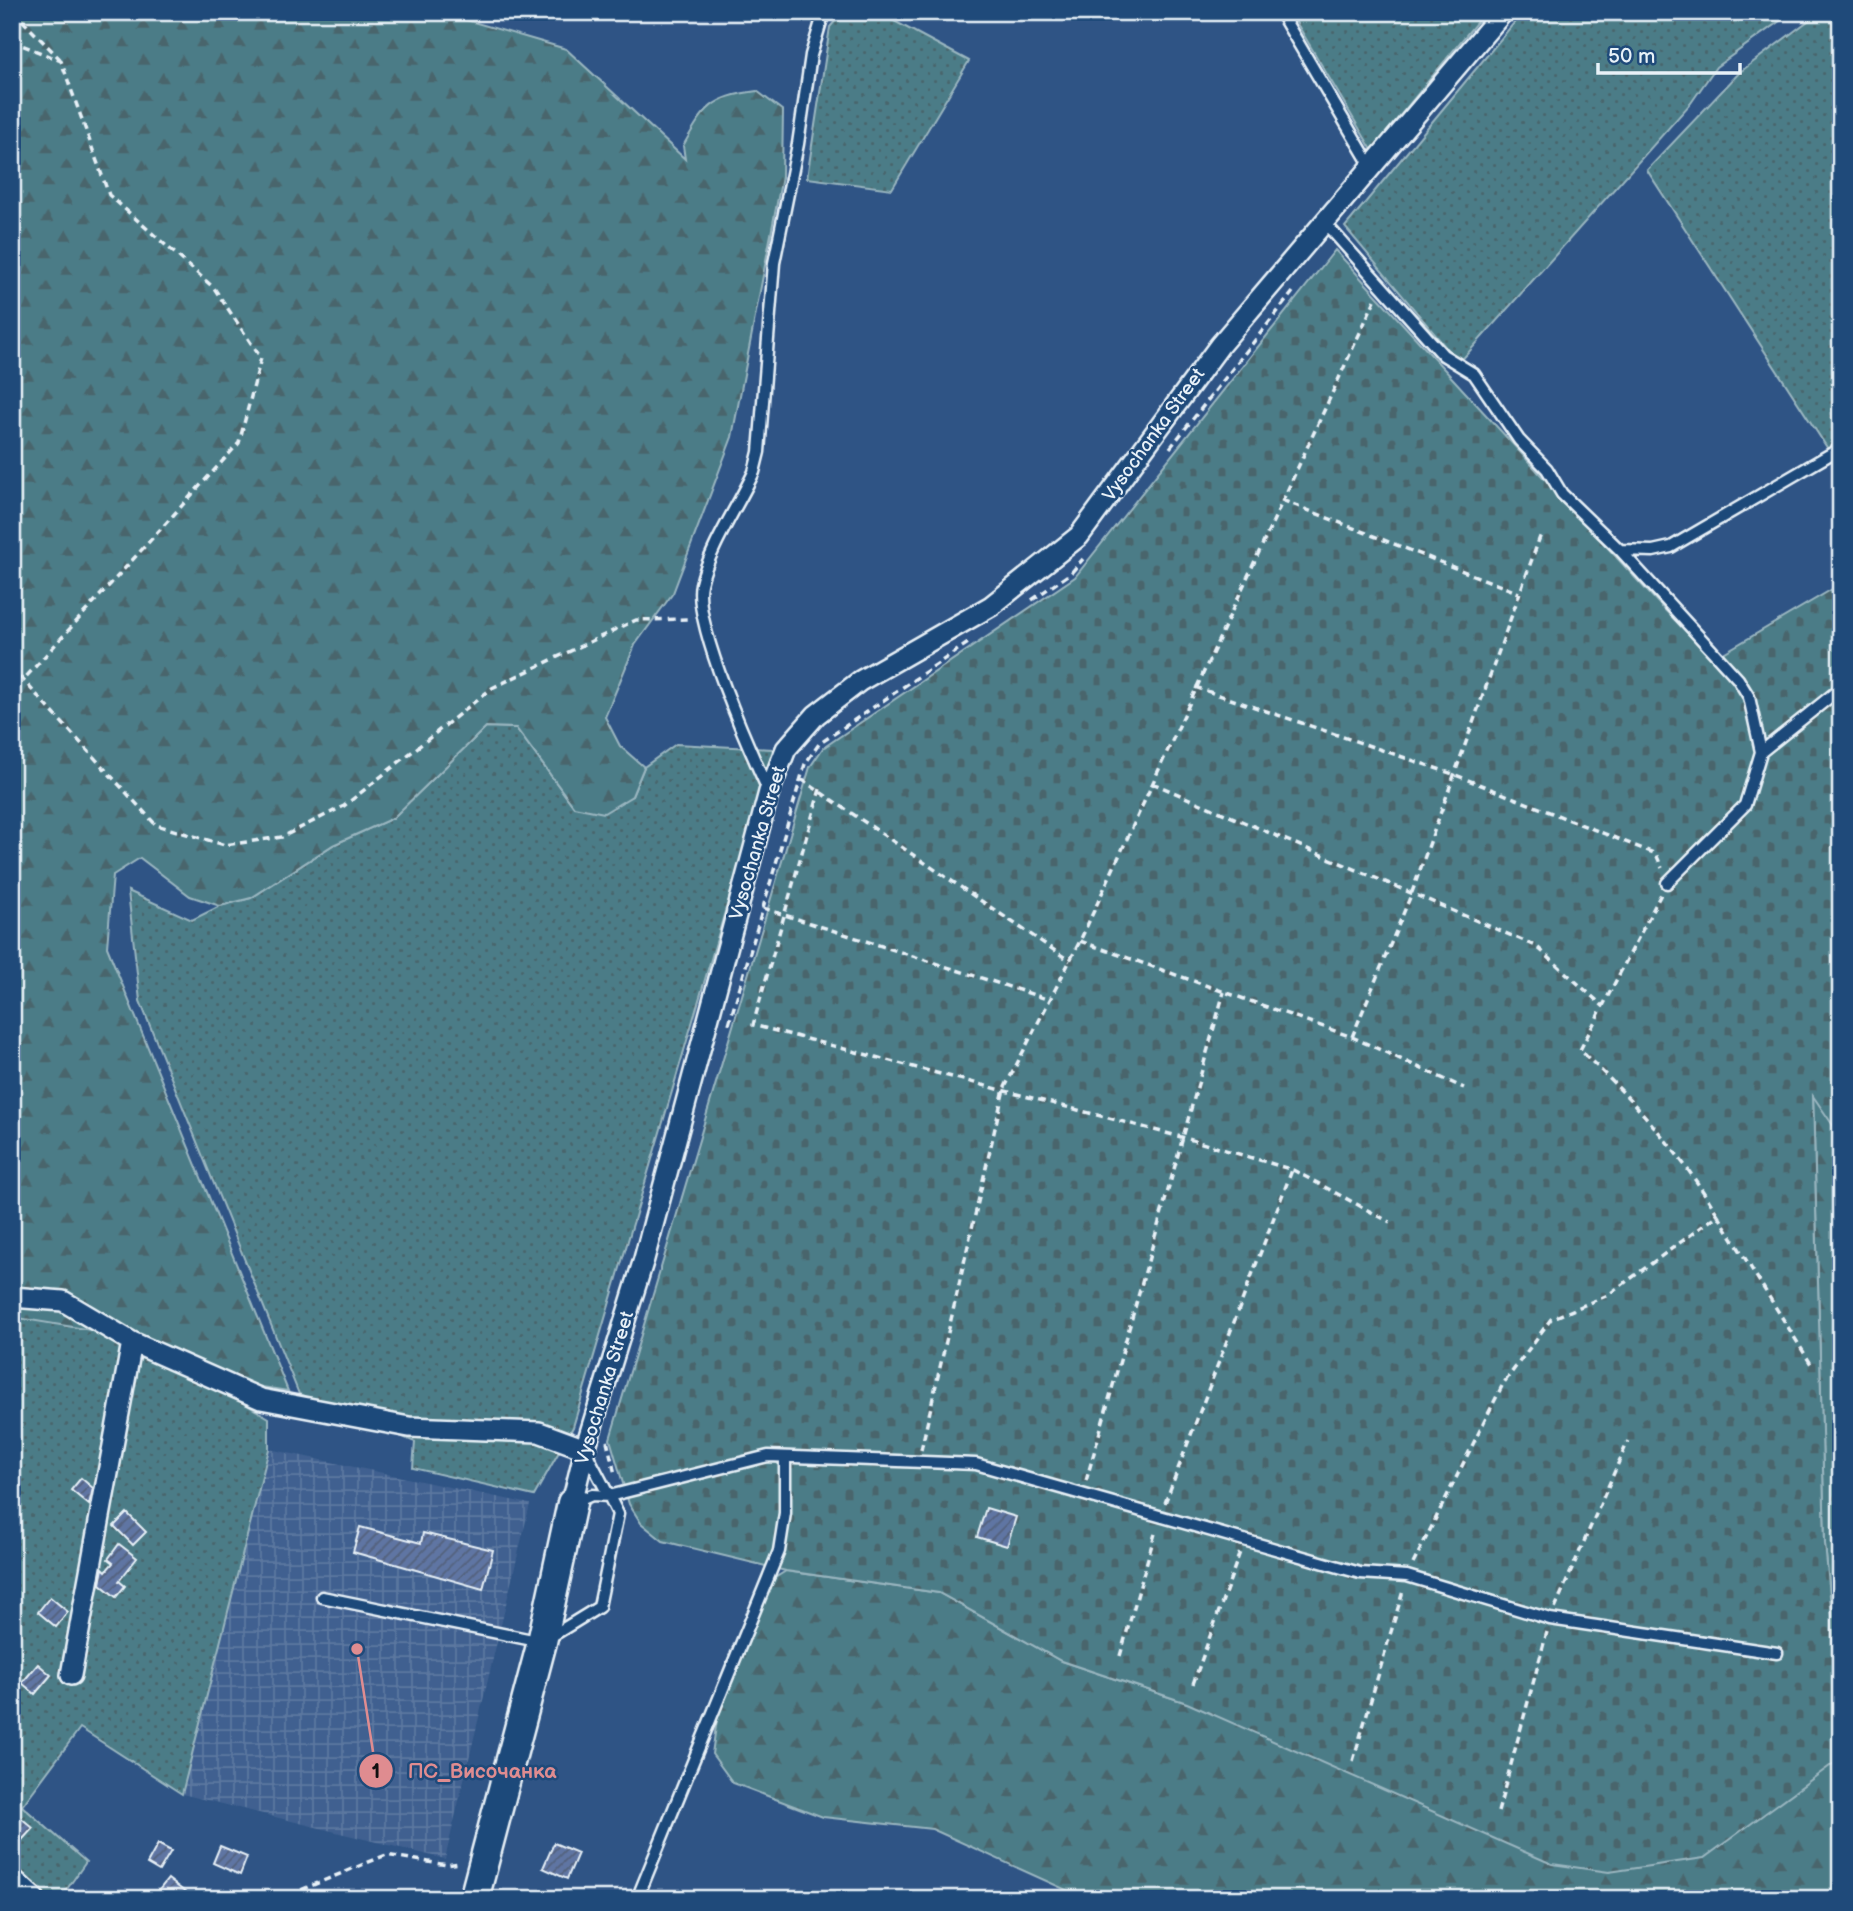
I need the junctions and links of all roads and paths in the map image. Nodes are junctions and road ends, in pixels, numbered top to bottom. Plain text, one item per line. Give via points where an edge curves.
1 (14, 12) edge
2 (824, 12) edge
3 (1280, 12) edge
4 (1503, 12) edge
5 (12, 41) edge
6 (61, 61) junction
7 (1372, 169) junction
8 (1326, 224) junction
9 (1382, 286) junction
10 (1294, 290) dead end
11 (1841, 448) edge
12 (1166, 454) dead end
13 (1282, 500) junction
14 (1541, 534) dead end
15 (1620, 550) junction
16 (1088, 552) dead end
17 (1519, 593) junction
18 (1026, 604) dead end
19 (703, 619) junction
20 (979, 635) dead end
21 (12, 668) edge
22 (24, 679) junction
23 (1195, 687) junction
24 (1841, 688) edge
25 (1762, 752) junction
26 (1453, 774) junction
27 (800, 779) junction
28 (1152, 783) junction
29 (820, 789) junction
30 (769, 792) junction
31 (1667, 883) junction
32 (1410, 895) junction
33 (763, 908) junction
34 (783, 915) junction
35 (1080, 941) junction
36 (1070, 961) junction
37 (1224, 992) junction
38 (1050, 1000) junction
39 (1604, 1007) junction
40 (728, 1027) dead end
41 (1352, 1037) junction
42 (1464, 1088) dead end
43 (1004, 1090) junction
44 (1185, 1138) junction
45 (1293, 1170) junction
46 (1718, 1215) junction
47 (1390, 1222) dead end
48 (12, 1297) edge
49 (132, 1342) junction
50 (1811, 1364) dead end
51 (607, 1438) dead end
52 (584, 1449) junction
53 (785, 1457) junction
54 (918, 1462) junction
55 (621, 1493) junction
56 (1083, 1493) junction
57 (609, 1496) junction
58 (572, 1503) junction
59 (1160, 1516) junction
60 (1245, 1540) junction
61 (1407, 1576) junction
62 (322, 1597) dead end
63 (542, 1642) junction
64 (1777, 1653) dead end
65 (1120, 1656) dead end
66 (71, 1675) dead end
67 (1193, 1684) dead end
68 (1353, 1761) dead end
69 (484, 1859) junction
70 (12, 1878) edge
71 (35, 1899) edge
72 (279, 1899) edge
73 (474, 1899) edge
74 (637, 1899) edge

1 - 6 path
2 - 19 lane via 808,67 774,263 759,452 754,472 700,585
3 - 7 lane
4 - 7 street, Vysochanka Street
5 - 6 path
6 - 22 path via 109,195 214,288 261,358 239,443
7 - 8 street, Vysochanka Street
8 - 9 lane
8 - 30 street, Vysochanka Street via 1220,345 1079,536 991,606 860,681 816,716 786,749
9 - 13 path
9 - 15 lane via 1443,355 1474,374 1562,494
10 - 12 path
11 - 15 lane via 1671,547
13 - 17 path
13 - 23 path
14 - 17 path
15 - 25 lane via 1738,680 1749,697
16 - 18 path via 1071,573
17 - 26 path
19 - 22 path via 636,620 492,688 344,806 282,837 225,845 156,825
19 - 30 lane via 727,692
20 - 27 path via 819,744
21 - 22 path
23 - 26 path
23 - 28 path
24 - 25 lane
25 - 31 lane via 1745,805
26 - 31 path via 1656,854
26 - 32 path
27 - 29 path
27 - 33 path
28 - 32 path
28 - 35 path
29 - 34 path
29 - 36 path
30 - 52 street, Vysochanka Street via 644,1259
31 - 39 path
32 - 39 path via 1536,946
32 - 41 path
33 - 34 path
33 - 40 path
34 - 38 path
34 - 43 path via 753,1025
35 - 36 path
35 - 37 path
36 - 38 path
37 - 41 path
37 - 44 path
38 - 43 path
39 - 46 path via 1580,1049 1639,1106 1686,1164
41 - 42 path
43 - 44 path
43 - 54 path
44 - 45 path
44 - 56 path
45 - 47 path
45 - 59 path
46 - 50 path
46 - 61 path via 1608,1295 1551,1319 1503,1384
48 - 49 street via 63,1301
49 - 52 street via 261,1399 409,1427 539,1432
49 - 66 street
51 - 55 path
52 - 57 lane
52 - 58 street, Vysochanka Street
53 - 54 lane
53 - 55 lane via 768,1456
53 - 74 lane via 785,1513 779,1550
54 - 56 lane via 976,1464
55 - 57 lane
56 - 59 lane
57 - 58 lane via 592,1495
57 - 63 lane via 618,1514 599,1607
58 - 63 street, Vysochanka Street
59 - 60 lane
59 - 65 path
60 - 61 lane via 1360,1573
60 - 67 path
61 - 64 lane via 1550,1619
61 - 68 path
62 - 63 lane
63 - 69 street, Vysochanka Street
69 - 72 path via 447,1865 386,1855
69 - 73 street, Vysochanka Street
70 - 71 street

